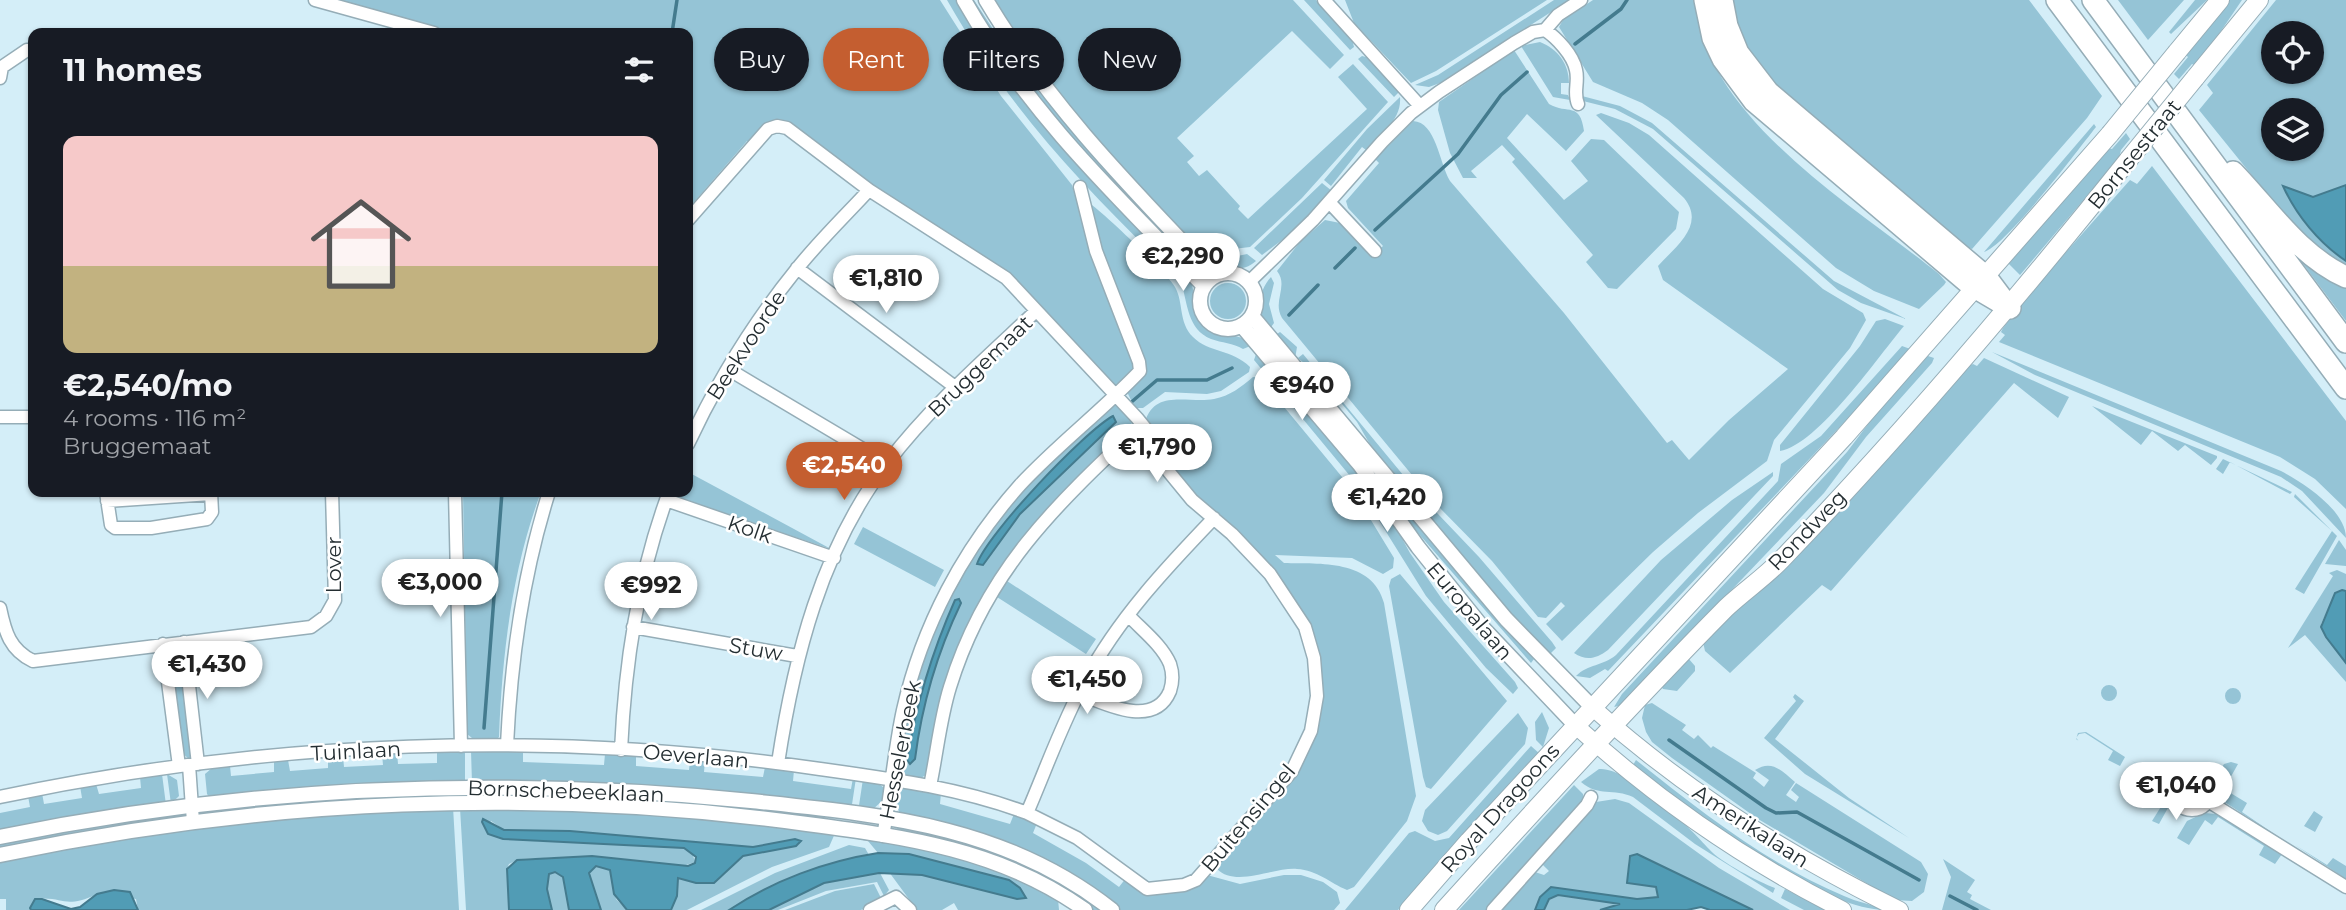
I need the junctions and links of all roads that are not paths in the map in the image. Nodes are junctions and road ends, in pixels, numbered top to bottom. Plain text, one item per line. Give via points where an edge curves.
1 (315, 0) edge
2 (964, 0) edge
3 (986, 0) edge
4 (1324, 0) edge
5 (1340, 0) edge
6 (1581, 0) edge
7 (1705, 0) edge
8 (1722, 0) edge
9 (2051, 0) edge
10 (2057, 0) edge
11 (2092, 0) edge
12 (2220, 0) edge
13 (2259, 0) edge
14 (1340, 17) junction
15 (2076, 27) junction
16 (416, 28) edge
17 (1545, 30) junction
18 (28, 50) edge
19 (0, 78) edge
20 (1578, 104) dead end
21 (1420, 106) junction
22 (2175, 111) junction
23 (1080, 187) dead end
24 (869, 190) junction
25 (1330, 203) junction
26 (693, 214) edge
27 (1375, 251) dead end
28 (797, 268) junction
29 (2346, 277) edge
30 (1210, 281) junction
31 (1249, 282) junction
32 (1981, 283) junction
33 (2010, 308) junction
34 (1036, 311) junction
35 (1247, 321) junction
36 (2346, 342) edge
37 (727, 369) junction
38 (955, 387) junction
39 (2346, 388) edge
40 (1116, 396) junction
41 (0, 417) edge
42 (28, 417) edge
43 (1139, 421) junction
44 (693, 434) edge
45 (886, 463) junction
46 (107, 497) edge
47 (211, 497) edge
48 (332, 497) edge
49 (455, 497) edge
50 (548, 497) edge
51 (668, 497) edge
52 (671, 497) edge
53 (1214, 518) junction
54 (834, 558) junction
55 (0, 608) edge
56 (1128, 615) junction
57 (633, 627) junction
58 (184, 642) junction
59 (163, 644) junction
60 (797, 656) junction
61 (1079, 693) junction
62 (1592, 707) junction
63 (1575, 725) junction
64 (1613, 726) junction
65 (1595, 744) junction
66 (507, 745) junction
67 (461, 746) junction
68 (621, 750) junction
69 (778, 763) junction
70 (189, 765) junction
71 (893, 780) junction
72 (930, 786) junction
73 (0, 797) edge
74 (1591, 797) dead end
75 (2208, 801) dead end
76 (192, 805) junction
77 (1027, 813) junction
78 (887, 819) junction
79 (193, 822) junction
80 (883, 836) junction
81 (0, 837) edge
82 (0, 855) edge
83 (2346, 887) edge
84 (1083, 888) junction
85 (1075, 907) edge
86 (1843, 909) edge
87 (870, 910) edge
88 (909, 910) edge
89 (1112, 910) edge
90 (1409, 910) edge
91 (1444, 910) edge
92 (1493, 910) edge
93 (1900, 910) edge

1 - 16 street
2 - 30 street via 1063,141
3 - 30 street via 1079,130
4 - 14 street
5 - 14 street
6 - 17 street
7 - 32 highway via 1723,59 1754,101
8 - 32 highway via 1738,53 1768,92
9 - 15 highway
10 - 15 highway
11 - 22 highway
12 - 32 main road, Bornsestraat, bridge
13 - 33 main road, Bornsestraat, bridge
14 - 21 street
15 - 39 highway
17 - 20 street via 1556,37 1576,70
17 - 21 street via 1514,43
18 - 19 street via 2,68
21 - 25 street via 1387,136
22 - 29 highway via 2290,235 2312,256
22 - 36 highway
23 - 40 street, Hesselerbeek via 1096,251 1141,367
24 - 26 street, Buitensingel via 787,128 777,126 768,129
24 - 28 street, Beekvoorde
24 - 34 street, Buitensingel via 1006,278
25 - 27 street
25 - 31 street
28 - 37 street, Beekvoorde
28 - 38 street
30 - 31 street via 1236,274
30 - 35 street via 1200,305 1207,320 1221,329
31 - 35 street via 1256,297
32 - 33 highway
32 - 62 main road, Rondweg
33 - 64 main road, Rondweg via 1779,562 1728,606
34 - 38 street, Bruggemaat
34 - 40 street, Buitensingel
35 - 62 street, Europalaan via 1506,618
35 - 63 street, Europalaan via 1461,602
37 - 44 street, Beekvoorde
37 - 45 street
38 - 45 street, Bruggemaat
40 - 43 street, Buitensingel
40 - 71 street, Hesselerbeek via 1022,484 950,584 930,624 903,710
41 - 42 street
43 - 53 street, Buitensingel via 1169,472
43 - 72 street, Hesselerbeek via 1040,523 996,585 969,633 949,689
45 - 54 street, Bruggemaat
46 - 47 street via 109,520 115,528 208,519
48 - 58 street, Lover via 335,600 326,616 311,627
49 - 67 street
50 - 66 street via 514,654
51 - 57 street via 642,578
52 - 54 street, Kolk
53 - 56 street
53 - 77 street, Buitensingel via 1270,574 1305,627 1317,696 1311,731 1292,771 1208,868 1184,885 1147,888 1077,838
54 - 60 street, Bruggemaat
55 - 59 street, Lover via 10,643 33,661
56 - 61 street
56 - 61 street via 1171,666 1173,683 1166,699 1156,707 1135,712
57 - 60 street, Stuw
57 - 68 street
58 - 59 street, Lover
58 - 70 street
59 - 70 street
60 - 69 street, Bruggemaat
61 - 77 street
62 - 63 main road, Royal Dragoons
62 - 64 main road, Amerikalaan
63 - 65 main road, Amerikalaan
63 - 90 main road, Royal Dragoons
64 - 65 main road, Rondweg
64 - 93 main road, Amerikalaan via 1756,833
65 - 86 main road, Amerikalaan via 1701,826
65 - 91 main road, Royal Dragoons
66 - 67 street, Oeverlaan
66 - 68 street, Oeverlaan
67 - 70 street, Tuinlaan
68 - 69 street, Oeverlaan
69 - 71 street, Oeverlaan
70 - 73 street, Tuinlaan
70 - 76 street
71 - 72 street, Oeverlaan
71 - 78 street, Hesselerbeek
72 - 77 street, Buitensingel via 983,797
74 - 92 street
75 - 83 street
76 - 78 street, Bornschebeeklaan via 380,789 535,788 704,797
76 - 79 street
76 - 81 street, Bornschebeeklaan
78 - 80 street, Hesselerbeek
78 - 84 street, Bornschebeeklaan via 998,844
79 - 80 street, Bornschebeeklaan via 356,807 538,803 754,817
79 - 82 street, Bornschebeeklaan
80 - 85 street, Bornschebeeklaan via 959,849 991,860 1026,874
84 - 85 street
84 - 89 street, Bornschebeeklaan
87 - 88 street via 896,897

